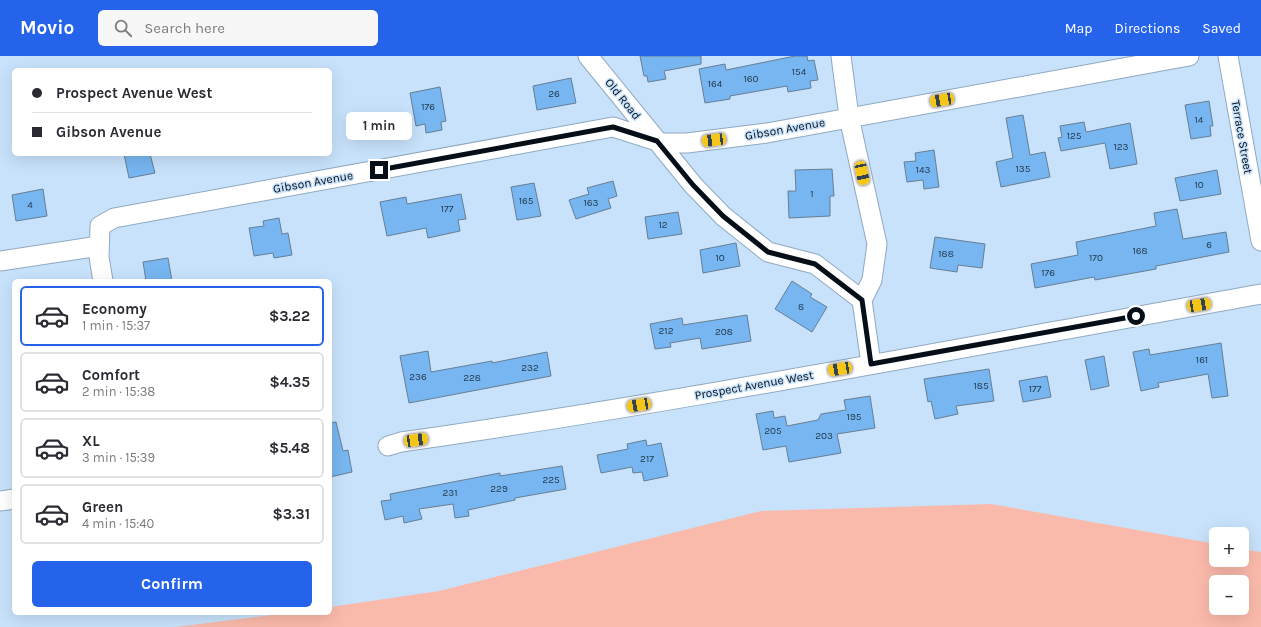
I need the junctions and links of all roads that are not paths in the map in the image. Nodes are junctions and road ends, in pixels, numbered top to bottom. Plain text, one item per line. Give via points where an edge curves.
1 (588, 56) edge
2 (841, 56) edge
3 (1189, 56) edge
4 (1228, 56) edge
5 (849, 117) junction
6 (657, 141) junction
7 (1261, 242) edge
8 (99, 246) junction
9 (0, 261) edge
10 (103, 279) edge
11 (1261, 294) edge
12 (862, 300) junction
13 (871, 364) junction
14 (388, 446) dead end
15 (12, 499) edge
16 (0, 501) edge

1 - 6 street, Old Road
2 - 5 street
3 - 5 street, Gibson Avenue
4 - 7 street, Terrace Street
5 - 6 street, Gibson Avenue via 760,134 687,143
5 - 12 street via 877,244 872,280
6 - 8 street, Gibson Avenue via 613,127 114,218 100,226
6 - 12 street, Old Road via 693,185 723,216 768,252 815,264
8 - 9 street
8 - 10 street
11 - 13 street, Prospect Avenue West
12 - 13 street
13 - 14 street, Prospect Avenue West via 532,424
15 - 16 street

